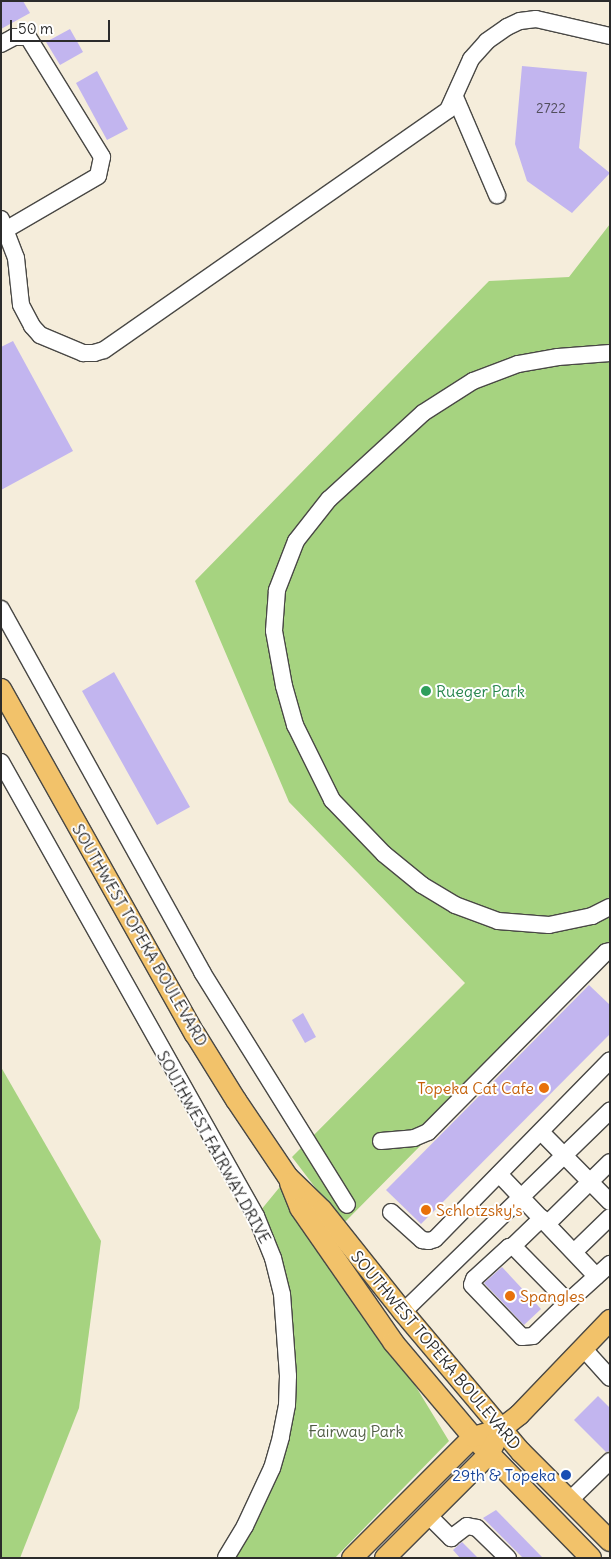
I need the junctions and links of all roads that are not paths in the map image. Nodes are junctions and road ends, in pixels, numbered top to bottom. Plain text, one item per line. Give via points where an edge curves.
1 (610, 36) edge
2 (1, 44) edge
3 (455, 97) junction
4 (497, 195) dead end
5 (5, 231) edge
6 (610, 353) edge
7 (1, 609) edge
8 (1, 689) edge
9 (1, 762) edge
10 (610, 907) edge
11 (610, 951) edge
12 (610, 1060) edge
13 (610, 1110) edge
14 (541, 1132) junction
15 (382, 1141) dead end
16 (564, 1156) junction
17 (610, 1162) edge
18 (499, 1174) junction
19 (288, 1177) junction
20 (590, 1182) junction
21 (522, 1198) junction
22 (610, 1202) edge
23 (346, 1206) dead end
24 (391, 1212) dead end
25 (610, 1217) edge
26 (545, 1221) junction
27 (513, 1246) junction
28 (574, 1252) junction
29 (610, 1264) edge
30 (596, 1276) junction
31 (568, 1302) junction
32 (403, 1312) junction
33 (609, 1323) edge
34 (583, 1348) junction
35 (610, 1378) edge
36 (500, 1429) junction
37 (473, 1437) junction
38 (489, 1454) junction
39 (610, 1461) edge
40 (570, 1501) junction
41 (428, 1515) junction
42 (610, 1541) edge
43 (226, 1558) edge
44 (352, 1558) edge
45 (385, 1558) edge
46 (508, 1558) edge
47 (591, 1558) edge

1 - 3 street via 547,21 520,21 487,41 471,59
2 - 5 street via 14,37 28,37 102,157 98,176
3 - 4 street
3 - 5 street via 448,110 104,350 94,353 83,352 40,335 32,326 21,305 16,258
6 - 10 street via 518,364 473,381 423,413 329,499 296,541 277,590 274,631 295,725 332,800 384,854 422,885 455,905 498,921 549,925 592,916
7 - 23 street via 202,972
8 - 19 main road, SOUTHWEST TOPEKA BOULEVARD via 195,1034
9 - 43 street, SOUTHWEST FAIRWAY DRIVE via 256,1216 274,1258 282,1294 287,1406 272,1468 246,1526
11 - 15 street via 428,1132 414,1138
12 - 14 street
13 - 16 street
14 - 16 street
14 - 18 street
16 - 20 street
16 - 21 street
17 - 20 street
18 - 21 street
18 - 24 street via 435,1239 422,1240
19 - 32 main road, SOUTHWEST TOPEKA BOULEVARD via 322,1210
19 - 37 main road, SOUTHWEST TOPEKA BOULEVARD via 300,1208 378,1321
20 - 22 street
20 - 26 street
21 - 26 street
21 - 32 street
25 - 28 street
26 - 27 street
26 - 28 street
27 - 31 street
27 - 31 street via 474,1279 472,1285 522,1337 533,1336
28 - 30 street
29 - 30 street
30 - 31 street
32 - 36 main road, SOUTHWEST TOPEKA BOULEVARD
33 - 34 main road
34 - 35 street
34 - 36 main road via 519,1415
36 - 37 main road
36 - 38 main road
36 - 40 main road, SOUTHWEST TOPEKA BOULEVARD
37 - 38 main road, SOUTHWEST TOPEKA BOULEVARD
37 - 44 main road
38 - 41 main road
38 - 47 main road, SOUTHWEST TOPEKA BOULEVARD
39 - 40 street
40 - 42 main road, SOUTHWEST TOPEKA BOULEVARD
41 - 45 main road
41 - 46 street via 451,1538 467,1526 477,1528

